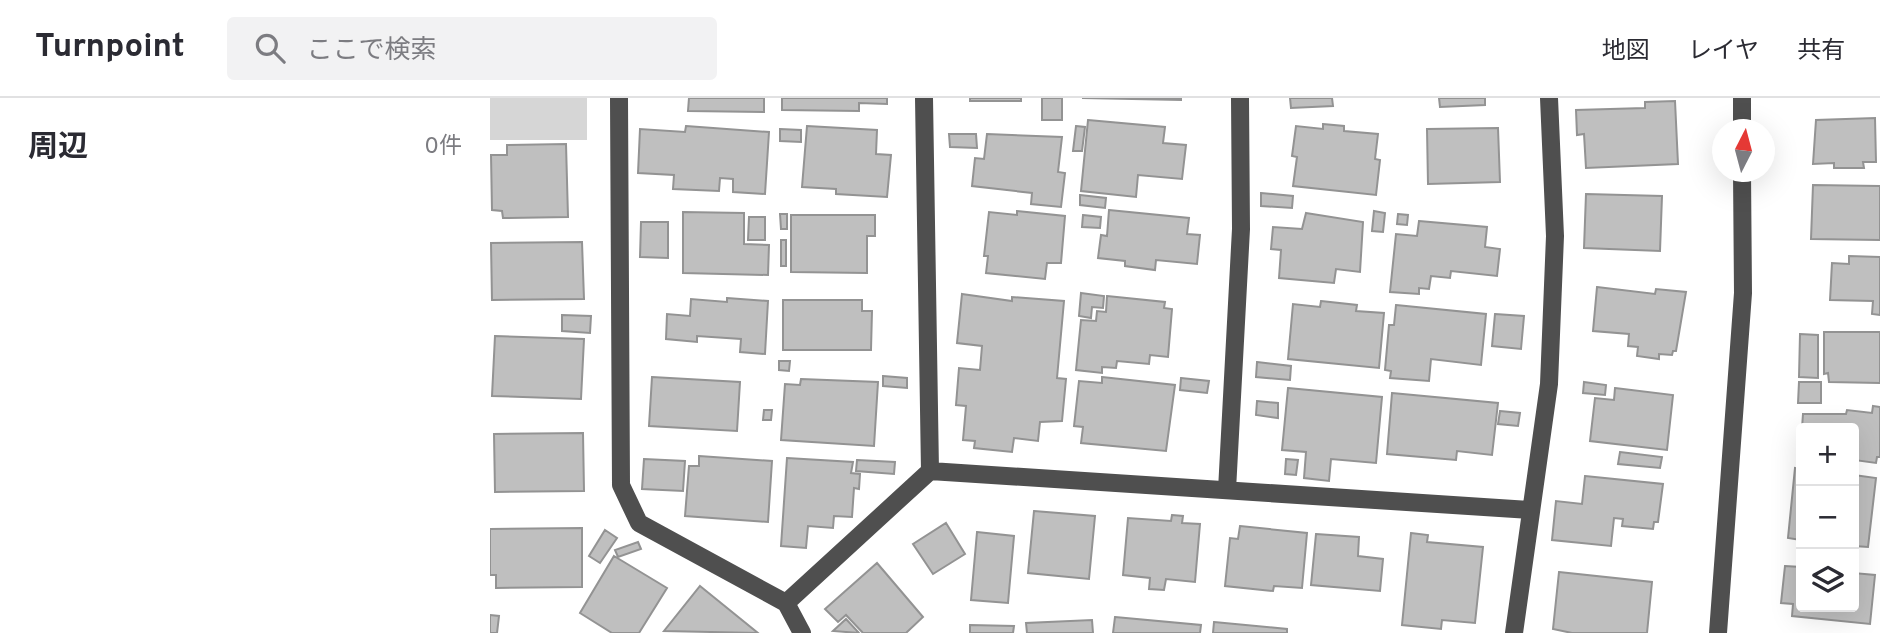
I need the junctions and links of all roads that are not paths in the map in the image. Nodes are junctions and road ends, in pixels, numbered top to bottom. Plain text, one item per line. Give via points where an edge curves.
1 (619, 98) edge
2 (924, 98) edge
3 (1240, 98) edge
4 (1549, 98) edge
5 (1742, 98) edge
6 (1742, 119) edge
7 (1742, 182) edge
8 (930, 471) junction
9 (1227, 491) junction
10 (1528, 510) junction
11 (786, 603) junction
12 (802, 633) edge
13 (1514, 633) edge
14 (1718, 633) edge

1 - 11 street via 621,485 639,523
2 - 8 street
3 - 9 street via 1241,229
4 - 10 street via 1555,236 1549,370
5 - 6 street
7 - 14 street via 1743,293
8 - 9 street
8 - 11 street
9 - 10 street
10 - 13 street
11 - 12 street

